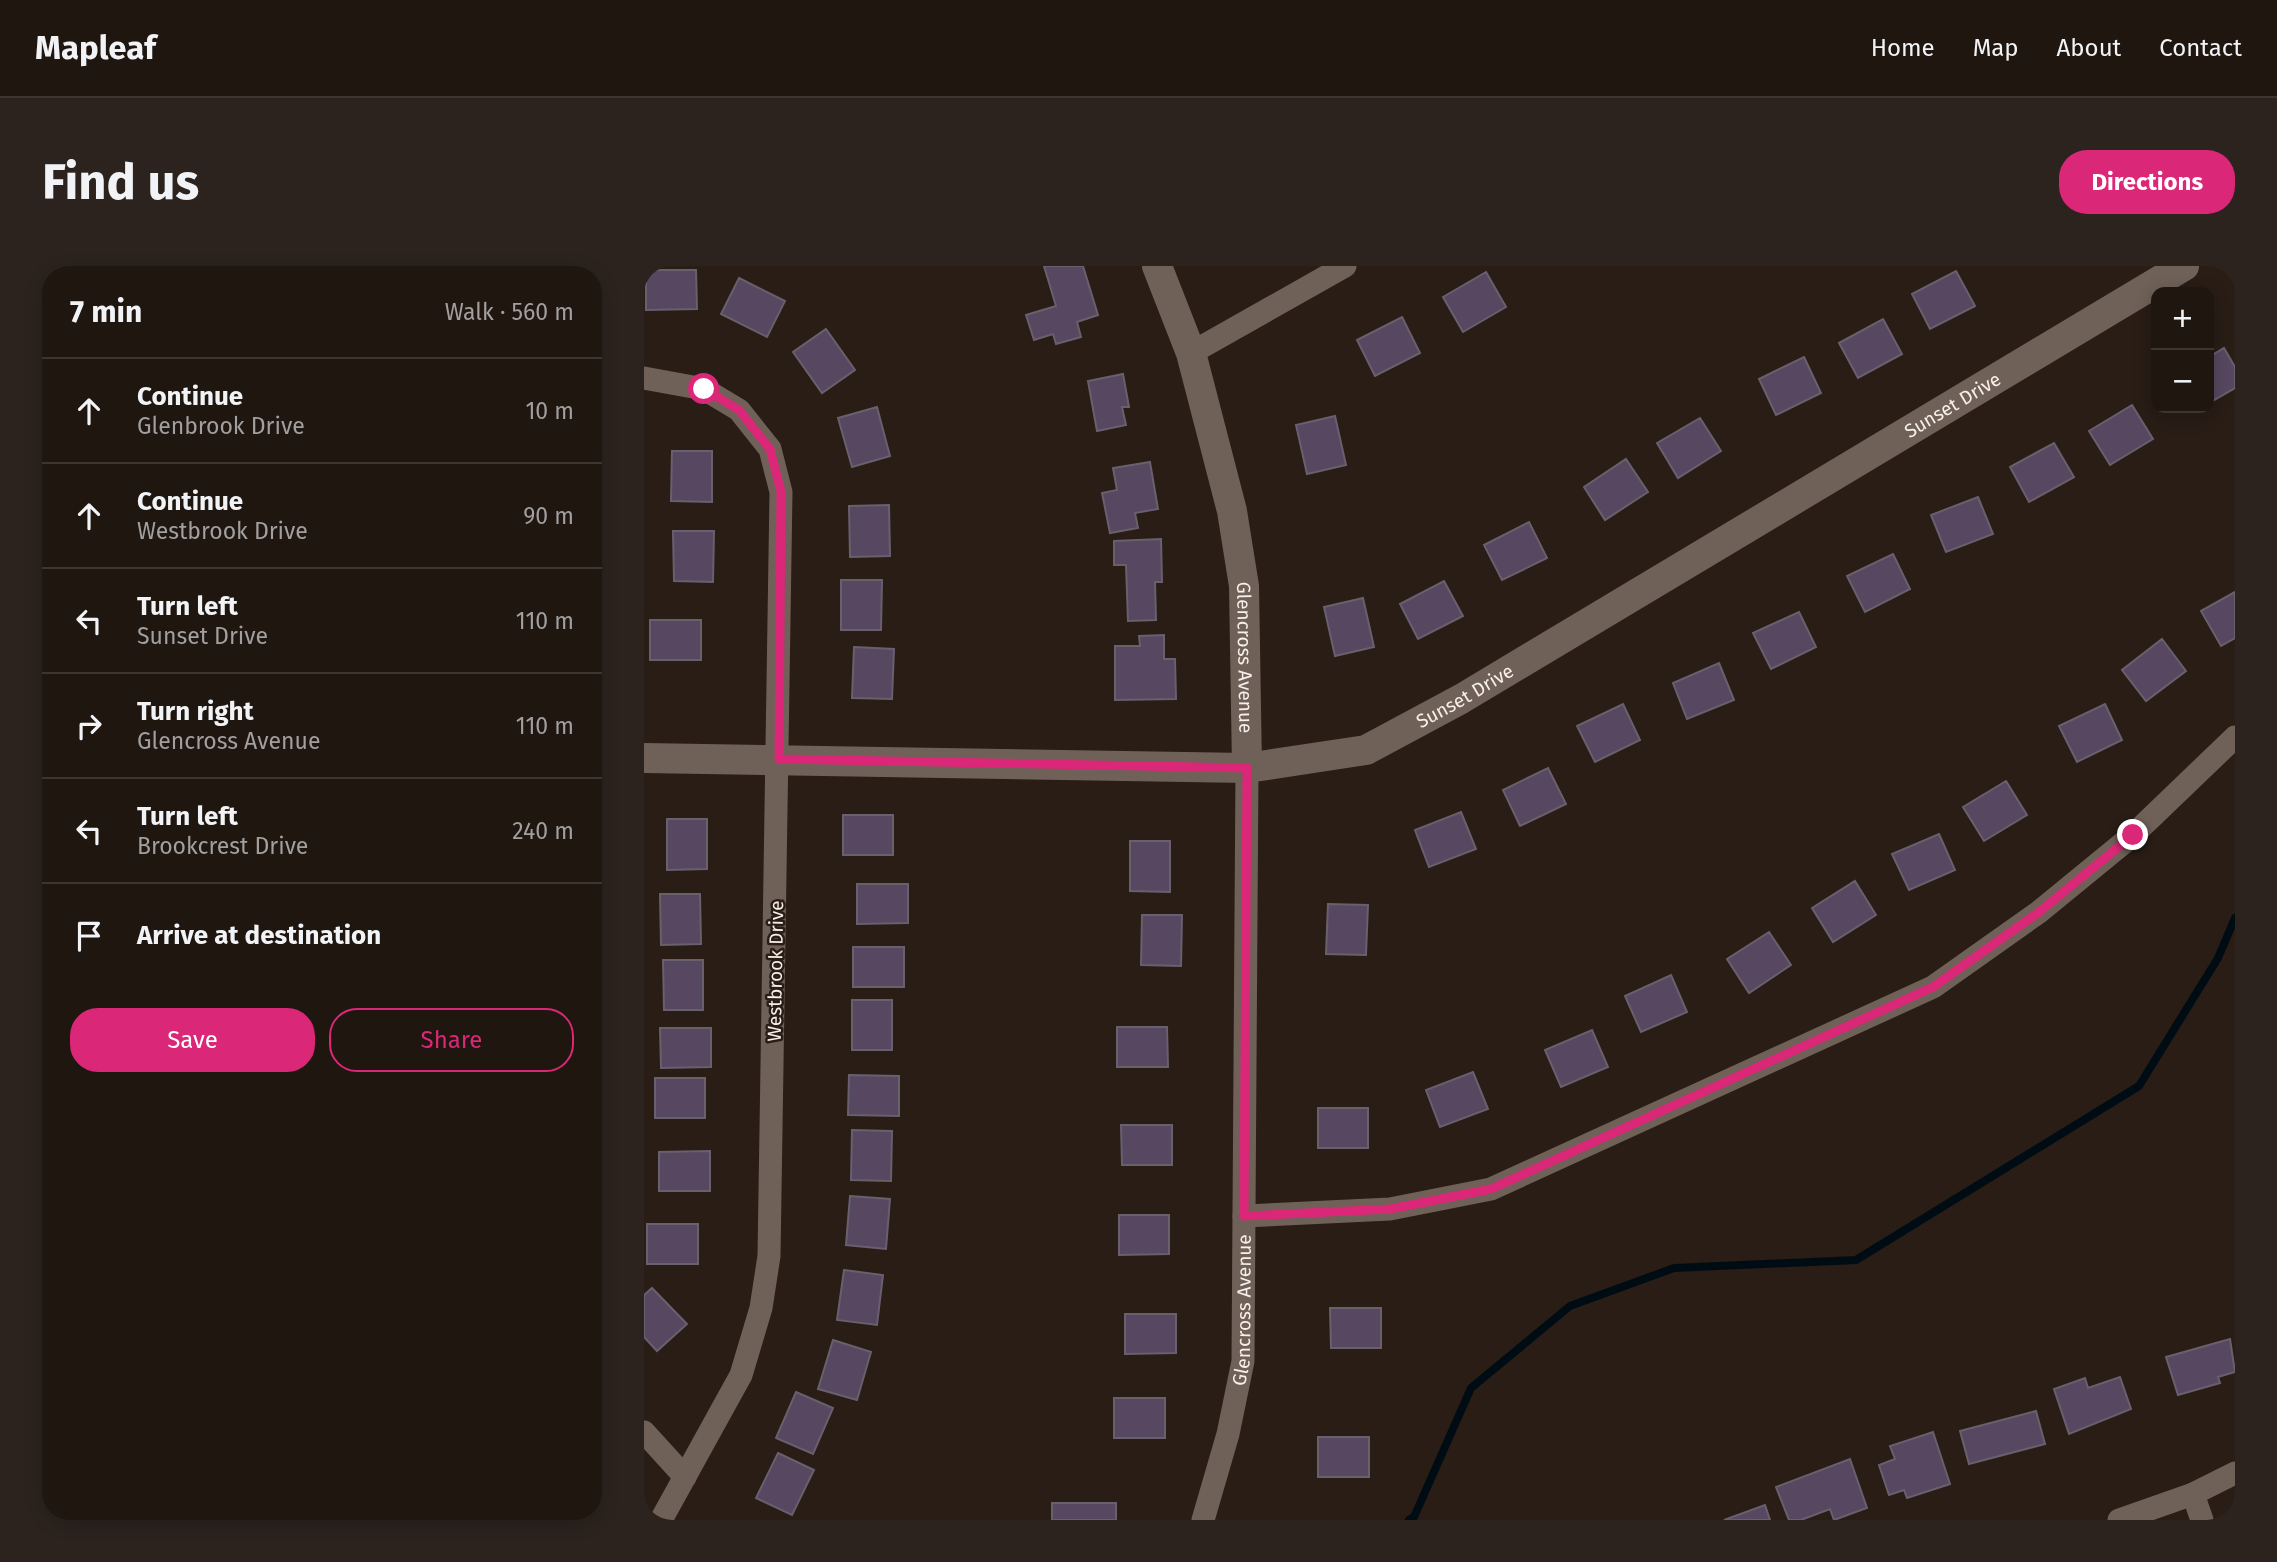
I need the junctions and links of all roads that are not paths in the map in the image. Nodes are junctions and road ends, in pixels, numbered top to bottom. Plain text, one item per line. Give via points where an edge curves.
1 (1157, 266) edge
2 (1345, 266) edge
3 (2184, 266) edge
4 (1191, 353) junction
5 (644, 378) edge
6 (2235, 737) edge
7 (644, 758) edge
8 (779, 759) junction
9 (1247, 768) junction
10 (1244, 1216) junction
11 (644, 1432) edge
12 (2235, 1473) edge
13 (685, 1477) junction
14 (2193, 1494) junction
15 (661, 1520) edge
16 (1203, 1520) edge
17 (2119, 1520) edge
18 (2202, 1520) edge

1 - 4 street, Glencross Avenue
2 - 4 street
3 - 9 street, Sunset Drive via 1461,699 1366,750
4 - 9 street, Glencross Avenue via 1232,511 1244,586
5 - 8 street, Westbrook Drive via 704,389 739,410 770,449 781,492
6 - 10 street via 2133,835 2039,912 1933,987 1491,1189 1390,1209
7 - 8 street, Sunset Drive
8 - 9 street, Sunset Drive
8 - 13 street, Westbrook Drive via 769,1256 761,1308 741,1375
9 - 10 street, Glencross Avenue
10 - 16 street, Glencross Avenue via 1242,1361 1228,1434
11 - 13 street
12 - 14 street
13 - 15 street, Westbrook Drive
14 - 17 street
14 - 18 street

